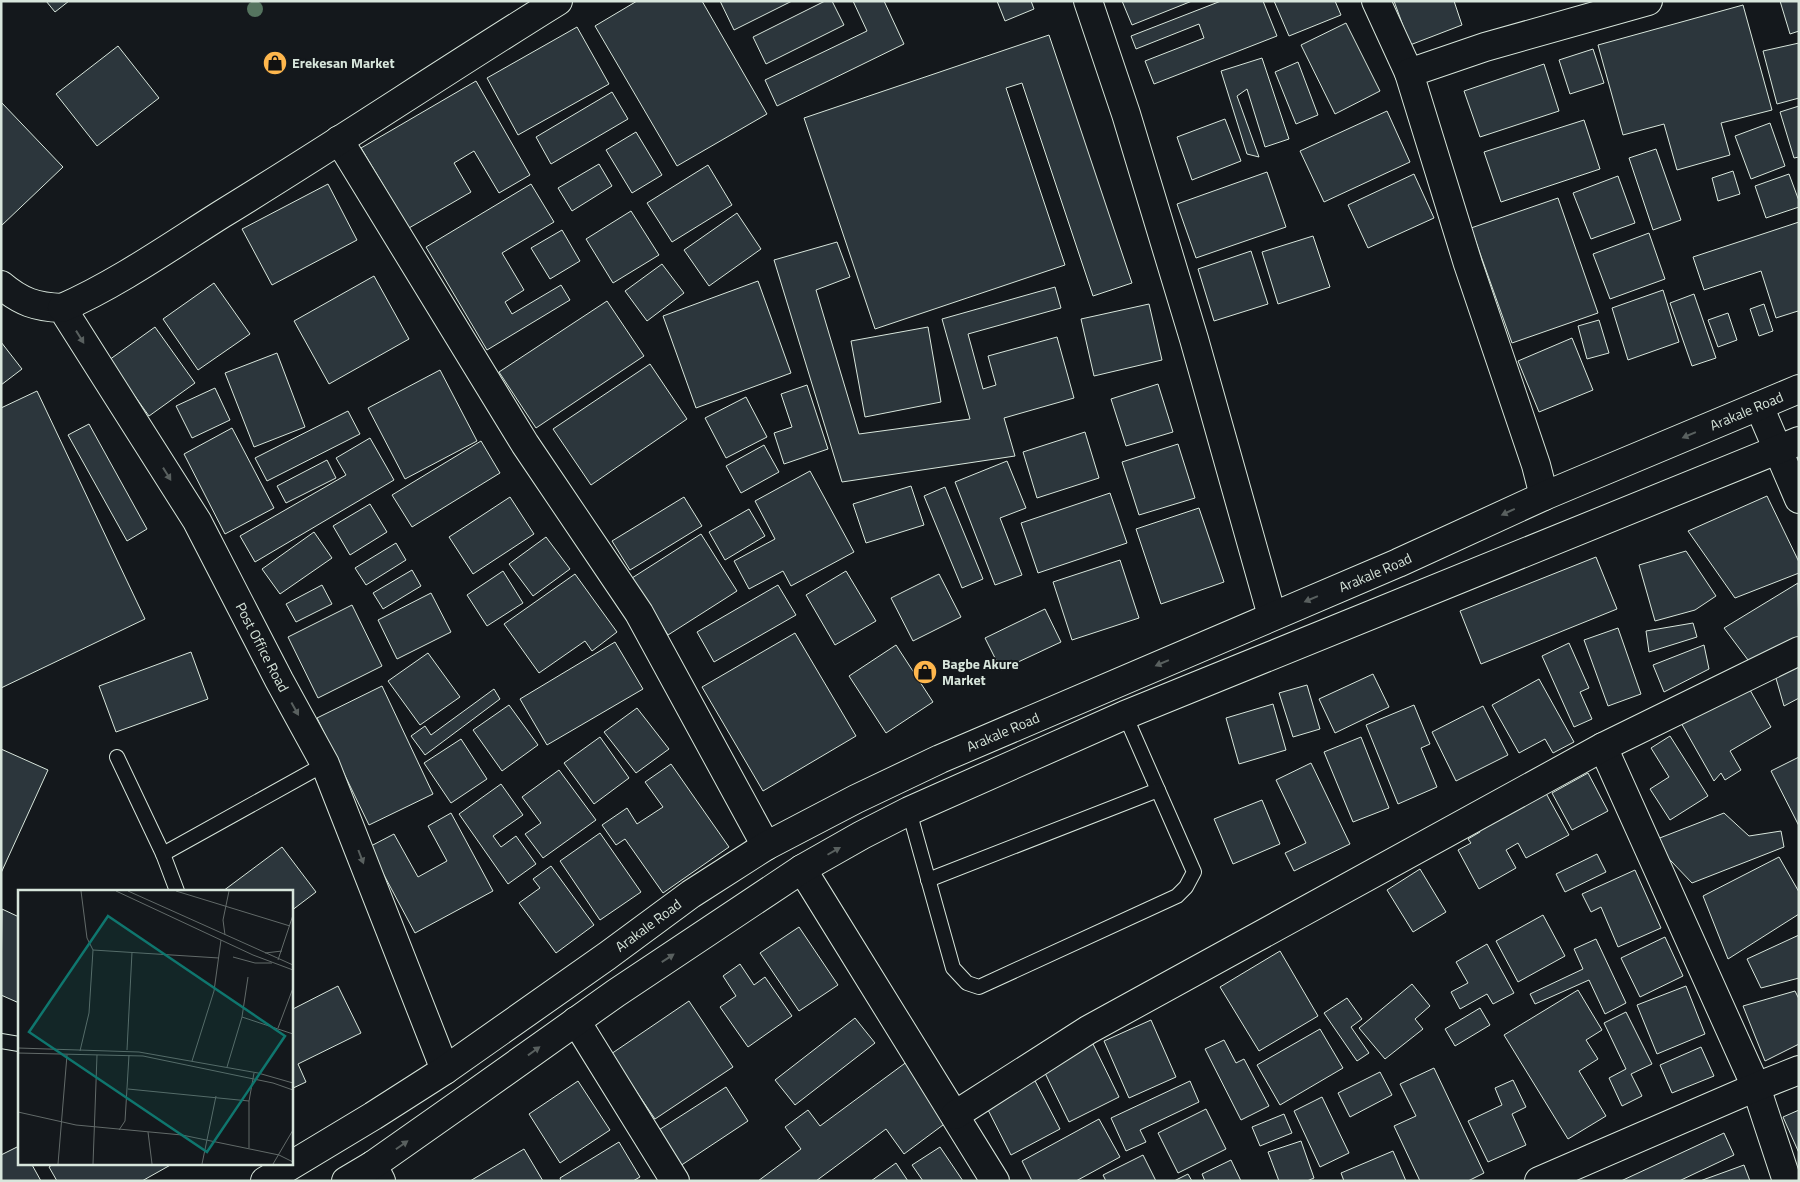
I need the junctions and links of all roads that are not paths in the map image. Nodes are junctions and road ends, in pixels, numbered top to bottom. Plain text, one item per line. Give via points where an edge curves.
1 (558, 1) edge
2 (1088, 1) edge
3 (1376, 1) edge
4 (1648, 1) edge
5 (1409, 73) junction
6 (339, 140) junction
7 (1, 285) edge
8 (62, 308) junction
9 (1799, 389) edge
10 (1759, 406) junction
11 (1788, 445) edge
12 (1544, 496) junction
13 (1799, 499) edge
14 (1272, 616) junction
15 (1799, 651) edge
16 (1125, 715) junction
17 (1603, 747) junction
18 (117, 757) dead end
19 (325, 764) junction
20 (1158, 790) junction
21 (909, 811) junction
22 (766, 846) junction
23 (163, 854) junction
24 (802, 869) junction
25 (928, 880) junction
26 (177, 890) edge
27 (576, 1021) junction
28 (1, 1041) edge
29 (18, 1044) edge
30 (444, 1070) junction
31 (1799, 1070) edge
32 (1756, 1086) junction
33 (955, 1115) junction
34 (377, 1173) edge
35 (265, 1181) edge
36 (346, 1181) edge
37 (675, 1181) edge
38 (995, 1181) edge
39 (1539, 1181) edge
40 (1787, 1181) edge

1 - 6 street
2 - 14 street via 1194,339
3 - 5 street
4 - 5 street via 1485,47
5 - 12 street
6 - 8 street via 140,264
6 - 22 street via 526,444 639,613
7 - 8 street via 28,302
8 -> 19 street, Post Office Road via 197,522
9 - 10 street, Arakale Road
10 - 11 street
10 -> 12 street, Arakale Road
11 - 13 street
11 - 16 street
12 -> 14 street, Arakale Road
14 -> 22 street, Arakale Road via 940,759
15 - 17 street
16 - 20 lane
16 - 21 street
17 - 32 street
17 - 33 street via 1088,1030
18 - 23 lane
19 - 23 lane
19 -> 30 street, Post Office Road
20 - 25 lane
20 - 25 lane via 1194,872 1186,887 1177,896 979,987 967,983 953,968
24 -> 21 street
21 - 25 lane
22 - 30 street, Arakale Road via 691,894
23 - 26 lane
27 -> 24 street
24 - 33 street
34 -> 27 street
27 - 37 street
28 - 29 lane
30 - 35 street, Arakale Road
31 - 32 street
32 - 39 street
32 - 40 street
33 - 38 street
34 - 36 street

